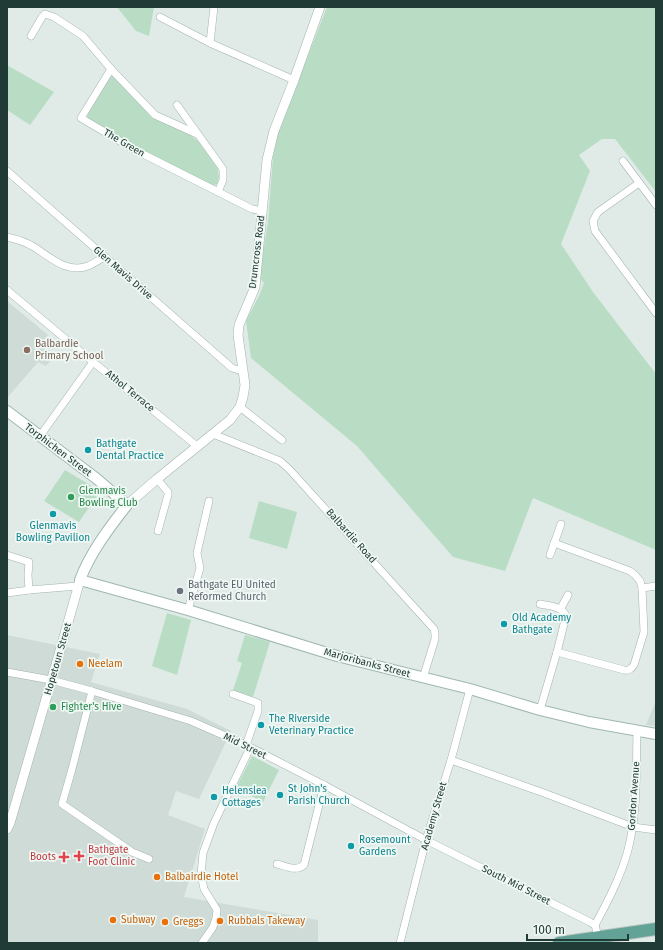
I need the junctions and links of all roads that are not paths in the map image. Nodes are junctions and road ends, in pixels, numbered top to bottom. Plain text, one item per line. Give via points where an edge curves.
1 (214, 7) edge
2 (320, 7) edge
3 (160, 17) dead end
4 (31, 36) dead end
5 (210, 43) junction
6 (111, 69) junction
7 (294, 80) junction
8 (177, 105) dead end
9 (197, 134) junction
10 (623, 161) dead end
11 (7, 171) edge
12 (639, 183) junction
13 (218, 192) junction
14 (656, 205) edge
15 (262, 211) junction
16 (7, 237) edge
17 (104, 257) junction
18 (7, 290) edge
19 (656, 313) edge
20 (93, 362) junction
21 (242, 371) junction
22 (240, 407) junction
23 (7, 411) edge
24 (213, 434) junction
25 (40, 436) junction
26 (282, 440) dead end
27 (197, 446) junction
28 (157, 479) junction
29 (209, 501) dead end
30 (127, 505) junction
31 (561, 524) dead end
32 (158, 531) dead end
33 (554, 543) junction
34 (7, 555) edge
35 (550, 555) dead end
36 (79, 583) junction
37 (656, 586) edge
38 (642, 588) junction
39 (29, 590) junction
40 (7, 592) edge
41 (568, 595) dead end
42 (540, 604) dead end
43 (561, 608) junction
44 (188, 610) junction
45 (557, 652) junction
46 (7, 672) edge
47 (423, 678) junction
48 (52, 680) junction
49 (470, 689) junction
50 (92, 690) junction
51 (234, 694) dead end
52 (540, 710) junction
53 (637, 731) junction
54 (656, 734) edge
55 (248, 747) junction
56 (451, 760) junction
57 (324, 785) junction
58 (633, 827) junction
59 (7, 829) edge
60 (656, 830) edge
61 (426, 840) junction
62 (149, 859) dead end
63 (281, 863) dead end
64 (595, 925) junction
65 (656, 929) edge
66 (598, 937) junction
67 (202, 943) edge
68 (400, 943) edge
69 (559, 943) edge

1 - 5 street
2 - 7 street, Drumcross Road
3 - 5 street
4 - 6 street via 45,14 54,17 83,36
5 - 7 street
6 - 9 street via 155,115
6 - 13 street, The Green via 81,118 135,150
7 - 15 street, Drumcross Road via 271,142
8 - 9 street
9 - 13 street via 223,169 223,180
10 - 12 street
11 - 17 street, Glen Mavis Drive
12 - 14 street
12 - 19 street via 598,212 594,221 595,231
13 - 15 street, The Green via 252,209
15 - 21 street, Drumcross Road via 255,287 239,325
16 - 17 street via 33,247 57,263 71,267 87,266
17 - 21 street, Glen Mavis Drive via 232,368
18 - 20 street, Athol Terrace
20 - 25 street
20 - 27 street, Athol Terrace
21 - 22 street, Drumcross Road via 245,385
22 - 24 street, Drumcross Road via 230,420
22 - 26 street
23 - 25 main road, Torphichen Street
24 - 27 street, Drumcross Road
24 - 47 street, Balbardie Road via 280,461 434,629 435,639
25 - 30 main road, Torphichen Street
27 - 28 street, Drumcross Road
28 - 30 street, Drumcross Road
28 - 32 street via 168,492
29 - 44 street via 197,553 200,568
30 - 36 main road, Drumcross Road via 97,548
31 - 33 street
33 - 35 street
33 - 38 street via 630,571 640,581
34 - 39 street via 29,562
36 - 39 street
36 - 44 main road, Marjoribanks Street
36 - 48 street, Hopetoun Street
37 - 38 street
38 - 45 street via 644,632 632,668 628,671
39 - 40 street
41 - 43 street
42 - 43 street
43 - 45 street via 566,616
44 - 47 main road, Marjoribanks Street via 337,656
45 - 52 street
46 - 48 street, Mid Street
47 - 49 main road, Marjoribanks Street
48 - 50 street, Mid Street
48 - 59 street, Hopetoun Street
49 - 52 main road, Marjoribanks Street
49 - 56 street, Academy Street
50 - 55 street, Mid Street via 191,721
50 - 62 street via 62,804 132,852
51 - 55 street via 258,703
52 - 53 main road, Marjoribanks Street
53 - 54 main road, Marjoribanks Street
53 - 58 street, Gordon Avenue
55 - 57 street, Mid Street
55 - 67 street via 214,823 204,853 201,874 204,889 217,910 213,927
56 - 58 street
56 - 61 street, Academy Street
57 - 61 street, Mid Street
57 - 63 street via 304,865 295,869
58 - 60 street
58 - 64 street, Gordon Avenue via 621,870
61 - 64 street, South Mid Street
61 - 68 street, Academy Street
64 - 66 street
65 - 66 main road
66 - 69 main road

